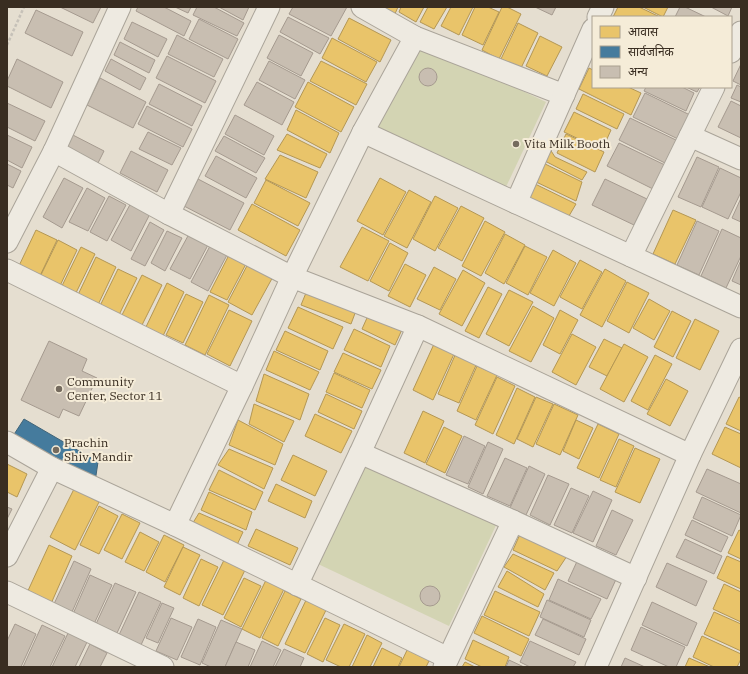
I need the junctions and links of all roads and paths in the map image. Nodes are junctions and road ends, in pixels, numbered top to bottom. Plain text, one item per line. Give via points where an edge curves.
1 (24, 7) edge
2 (120, 7) edge
3 (269, 7) edge
4 (362, 7) edge
5 (603, 7) edge
6 (598, 16) edge
7 (592, 31) edge
8 (741, 32) edge
9 (415, 37) junction
10 (7, 45) edge
11 (732, 50) edge
12 (714, 88) edge
13 (564, 95) junction
14 (363, 132) junction
15 (690, 136) junction
16 (54, 151) junction
17 (741, 159) edge
18 (516, 203) junction
19 (169, 214) junction
20 (7, 242) edge
21 (631, 256) junction
22 (7, 270) edge
23 (292, 277) junction
24 (741, 307) edge
25 (418, 326) junction
26 (741, 349) edge
27 (242, 386) junction
28 (7, 442) edge
29 (360, 453) junction
30 (690, 455) junction
31 (52, 468) junction
32 (514, 521) junction
33 (175, 525) junction
34 (7, 556) edge
35 (636, 578) junction
36 (297, 585) junction
37 (7, 592) edge
38 (446, 663) edge
39 (163, 667) edge
40 (596, 667) edge

1 - 10 path
2 - 16 street
3 - 19 street
4 - 9 street
5 - 6 street
7 - 13 street
8 - 11 street
9 - 13 street
9 - 14 street
12 - 15 street
13 - 18 street
14 - 18 street
14 - 23 street
15 - 17 street
15 - 21 street
16 - 19 street
16 - 20 street
18 - 21 street
19 - 23 street
21 - 24 street
22 - 27 street
23 - 25 street
23 - 27 street
25 - 29 street
25 - 30 street
26 - 30 street
27 - 33 street
28 - 31 street
29 - 32 street
29 - 36 street
30 - 35 street
31 - 33 street
31 - 34 street
32 - 35 street
32 - 38 street
33 - 36 street
35 - 40 street
36 - 38 street
37 - 39 street

